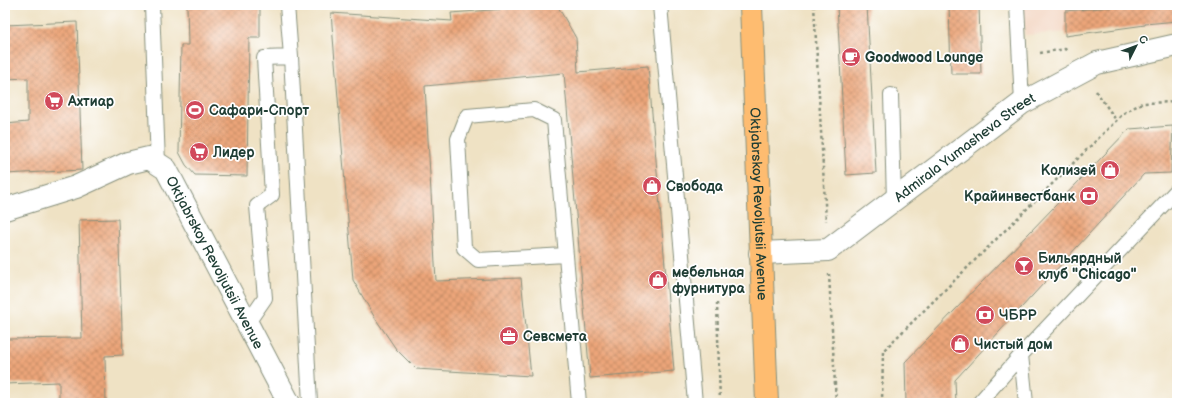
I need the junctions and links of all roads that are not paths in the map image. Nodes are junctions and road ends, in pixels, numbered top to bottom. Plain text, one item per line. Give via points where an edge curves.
1 (152, 5) edge
2 (287, 5) edge
3 (660, 5) edge
4 (750, 5) edge
5 (1017, 5) edge
6 (1177, 45) edge
7 (291, 56) junction
8 (891, 95) dead end
9 (1022, 103) junction
10 (158, 164) junction
11 (1177, 190) edge
12 (894, 200) junction
13 (5, 208) edge
14 (760, 253) junction
15 (566, 255) junction
16 (247, 324) junction
17 (1021, 355) junction
18 (289, 403) edge
19 (310, 403) edge
20 (579, 403) edge
21 (696, 403) edge
22 (767, 403) edge
23 (979, 403) edge
24 (1026, 403) edge

1 - 10 lane
2 - 7 lane
3 - 21 lane
4 - 14 main road, Oktjabrskoy Revoljutsii Avenue
5 - 9 lane
6 - 9 street, Admirala Yumasheva Street via 1097,63
7 - 16 lane via 264,58 272,195 257,206 265,298
7 - 19 lane
8 - 12 lane
9 - 12 street, Admirala Yumasheva Street
10 - 13 street, Oktjabrskoy Revoljutsii Avenue via 149,158 128,163 76,187
10 - 16 street, Oktjabrskoy Revoljutsii Avenue via 166,169
11 - 17 lane
12 - 14 street, Admirala Yumasheva Street via 828,250
14 - 22 main road, Oktjabrskoy Revoljutsii Avenue
15 - 15 lane via 554,120 534,110 466,116 458,139 464,248 478,260
15 - 20 lane
16 - 18 street, Oktjabrskoy Revoljutsii Avenue
17 - 23 lane
17 - 24 lane

